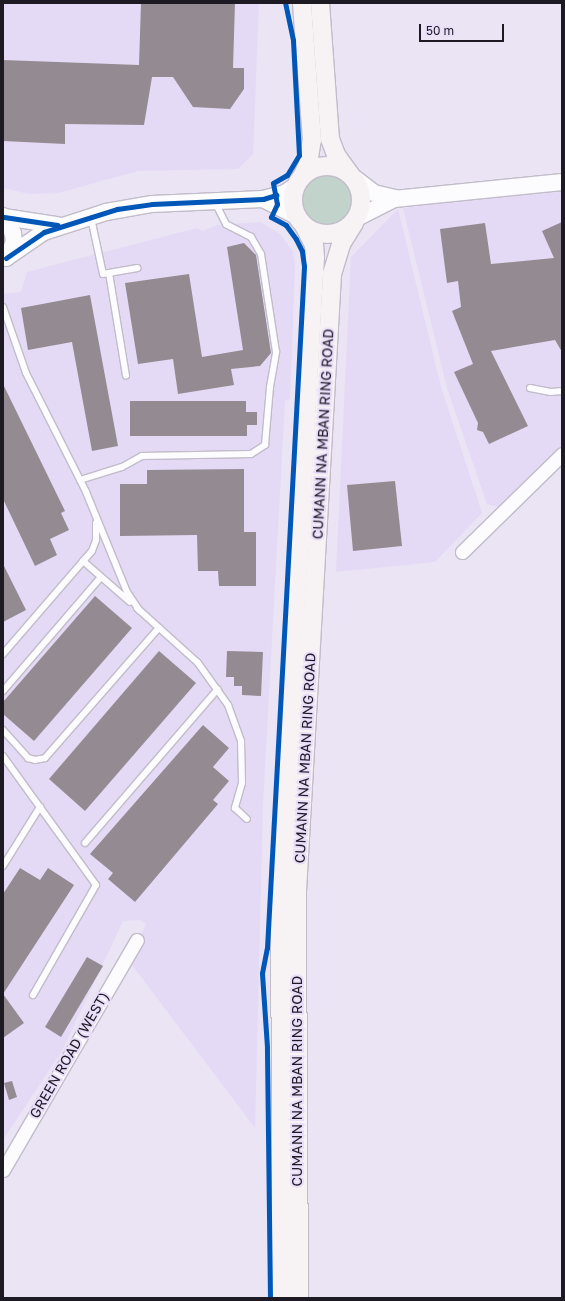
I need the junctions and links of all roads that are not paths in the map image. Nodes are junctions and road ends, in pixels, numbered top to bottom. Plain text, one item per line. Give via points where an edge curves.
1 (302, 3) edge
2 (320, 3) edge
3 (352, 176) junction
4 (299, 181) junction
5 (562, 182) edge
6 (401, 198) junction
7 (263, 199) junction
8 (215, 201) junction
9 (91, 216) junction
10 (4, 217) edge
11 (356, 220) junction
12 (301, 222) junction
13 (67, 223) junction
14 (5, 260) edge
15 (137, 268) dead end
16 (109, 273) junction
17 (3, 307) edge
18 (126, 376) dead end
19 (530, 388) dead end
20 (562, 391) edge
21 (562, 454) edge
22 (80, 480) junction
23 (91, 504) junction
24 (462, 552) dead end
25 (83, 561) junction
26 (101, 577) junction
27 (139, 610) junction
28 (159, 628) junction
29 (3, 654) edge
30 (218, 689) junction
31 (3, 692) edge
32 (3, 730) edge
33 (3, 756) edge
34 (40, 807) junction
35 (247, 819) dead end
36 (85, 843) dead end
37 (3, 866) edge
38 (137, 940) dead end
39 (33, 995) dead end
40 (3, 1170) edge
41 (281, 1298) edge
42 (299, 1298) edge

1 - 4 main road via 312,140 308,164
2 - 3 main road via 330,139 336,155
3 - 4 main road via 337,167 324,166
3 - 6 street via 374,192
3 - 11 main road via 362,200
4 - 7 street via 284,193
4 - 12 main road via 293,201
5 - 6 street
6 - 11 street via 378,204
7 - 8 street
7 - 12 street
8 - 9 street via 140,205
8 - 22 lane via 226,224 251,237 261,254 276,352 265,446 251,454 142,456 118,469
9 - 13 street
9 - 16 lane via 103,274
10 - 13 street via 46,225
10 - 14 street via 13,237
11 - 12 main road via 333,234 321,234
11 - 42 main road, CUMANN NA MBAN RING ROAD via 341,244 332,274 297,891
12 - 41 main road, CUMANN NA MBAN RING ROAD via 314,245 315,258 280,891
13 - 14 street via 37,236
15 - 16 lane
16 - 18 lane
17 - 22 lane via 23,368
19 - 20 lane via 551,392
21 - 24 street
22 - 23 lane
23 - 25 lane via 97,537 93,548
23 - 27 lane via 124,587
25 - 26 lane
25 - 29 lane
26 - 27 lane
26 - 31 lane
27 - 28 lane
28 - 30 lane via 198,663
28 - 32 lane via 45,758 28,758
30 - 35 lane via 235,719 241,742 242,789 235,808
30 - 36 lane
33 - 34 lane
34 - 37 lane
34 - 39 lane via 96,885
38 - 40 street, GREEN ROAD (WEST)

